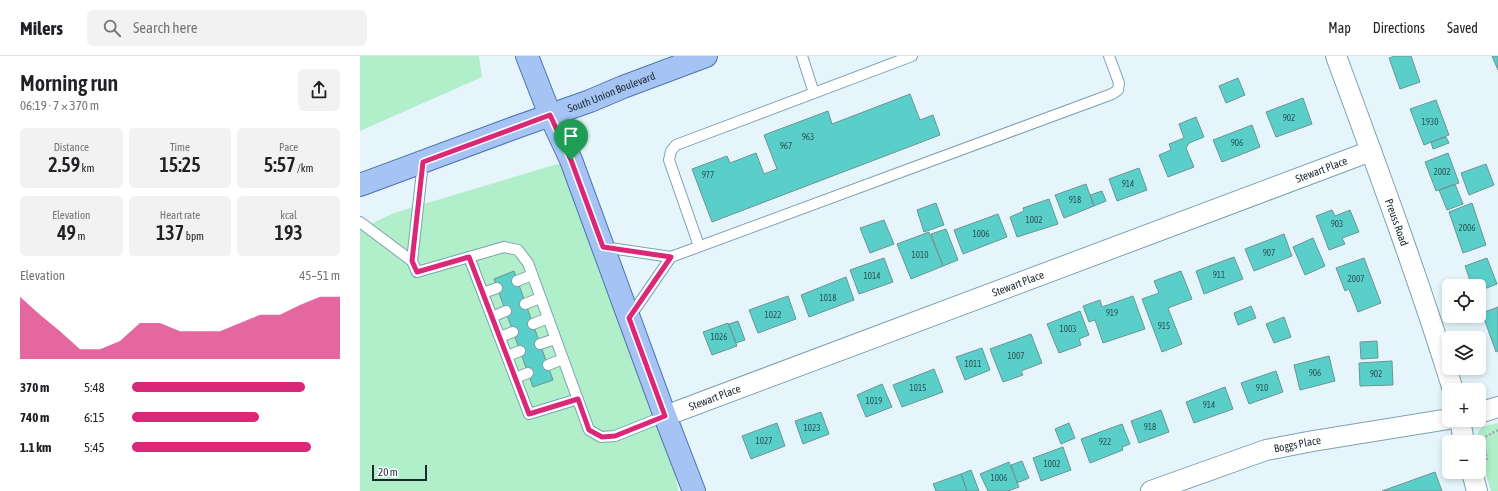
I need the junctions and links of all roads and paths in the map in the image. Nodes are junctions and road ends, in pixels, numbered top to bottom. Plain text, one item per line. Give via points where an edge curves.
1 (527, 56) edge
2 (706, 56) edge
3 (802, 56) edge
4 (912, 56) edge
5 (1109, 56) edge
6 (1336, 56) edge
7 (814, 93) junction
8 (550, 115) junction
9 (1371, 150) junction
10 (423, 162) junction
11 (360, 185) edge
12 (360, 222) edge
13 (699, 246) junction
14 (603, 247) junction
15 (469, 257) junction
16 (671, 257) junction
17 (412, 261) junction
18 (532, 276) junction
19 (517, 281) dead end
20 (497, 288) dead end
21 (483, 293) junction
22 (540, 298) junction
23 (525, 304) dead end
24 (506, 311) dead end
25 (492, 317) junction
26 (548, 318) junction
27 (629, 318) junction
28 (533, 324) dead end
29 (513, 332) dead end
30 (500, 337) junction
31 (555, 338) junction
32 (540, 344) dead end
33 (520, 351) dead end
34 (507, 356) junction
35 (563, 359) junction
36 (548, 365) dead end
37 (528, 373) dead end
38 (515, 378) junction
39 (1451, 383) edge
40 (578, 399) junction
41 (1498, 407) edge
42 (1486, 411) edge
43 (665, 416) junction
44 (1442, 420) edge
45 (1498, 430) edge
46 (1486, 436) edge
47 (1477, 479) edge
48 (1192, 484) edge
49 (694, 491) edge
50 (1151, 491) edge
51 (1476, 491) edge

1 - 8 main road
2 - 8 main road, South Union Boulevard
3 - 7 lane
4 - 7 lane
5 - 13 lane via 1119,83 1118,90 1112,94
6 - 9 street, Preuss Road
7 - 13 lane via 676,145 671,151 669,160
8 - 10 main road, South Union Boulevard
8 - 14 main road via 571,160
9 - 39 street, Preuss Road
9 - 43 street, Stewart Place
10 - 11 main road, South Union Boulevard
10 - 17 lane
12 - 17 lane
13 - 16 lane
14 - 16 lane
14 - 27 main road
15 - 17 lane via 417,272
15 - 18 lane via 504,247 518,250 528,263
15 - 21 lane
16 - 27 lane
18 - 19 lane
18 - 22 lane
20 - 21 lane
21 - 25 lane
22 - 23 lane
22 - 26 lane
24 - 25 lane
25 - 30 lane
26 - 28 lane
26 - 31 lane
27 - 43 main road
29 - 30 lane
30 - 34 lane
31 - 32 lane
31 - 35 lane
33 - 34 lane
34 - 38 lane
35 - 36 lane
35 - 40 lane
37 - 38 lane
38 - 40 lane via 529,414
40 - 43 lane via 589,430 602,437 615,436
41 - 42 street
43 - 49 main road
44 - 48 street, Boggs Place via 1266,450
45 - 46 path
47 - 51 street
48 - 50 street, Boggs Place

